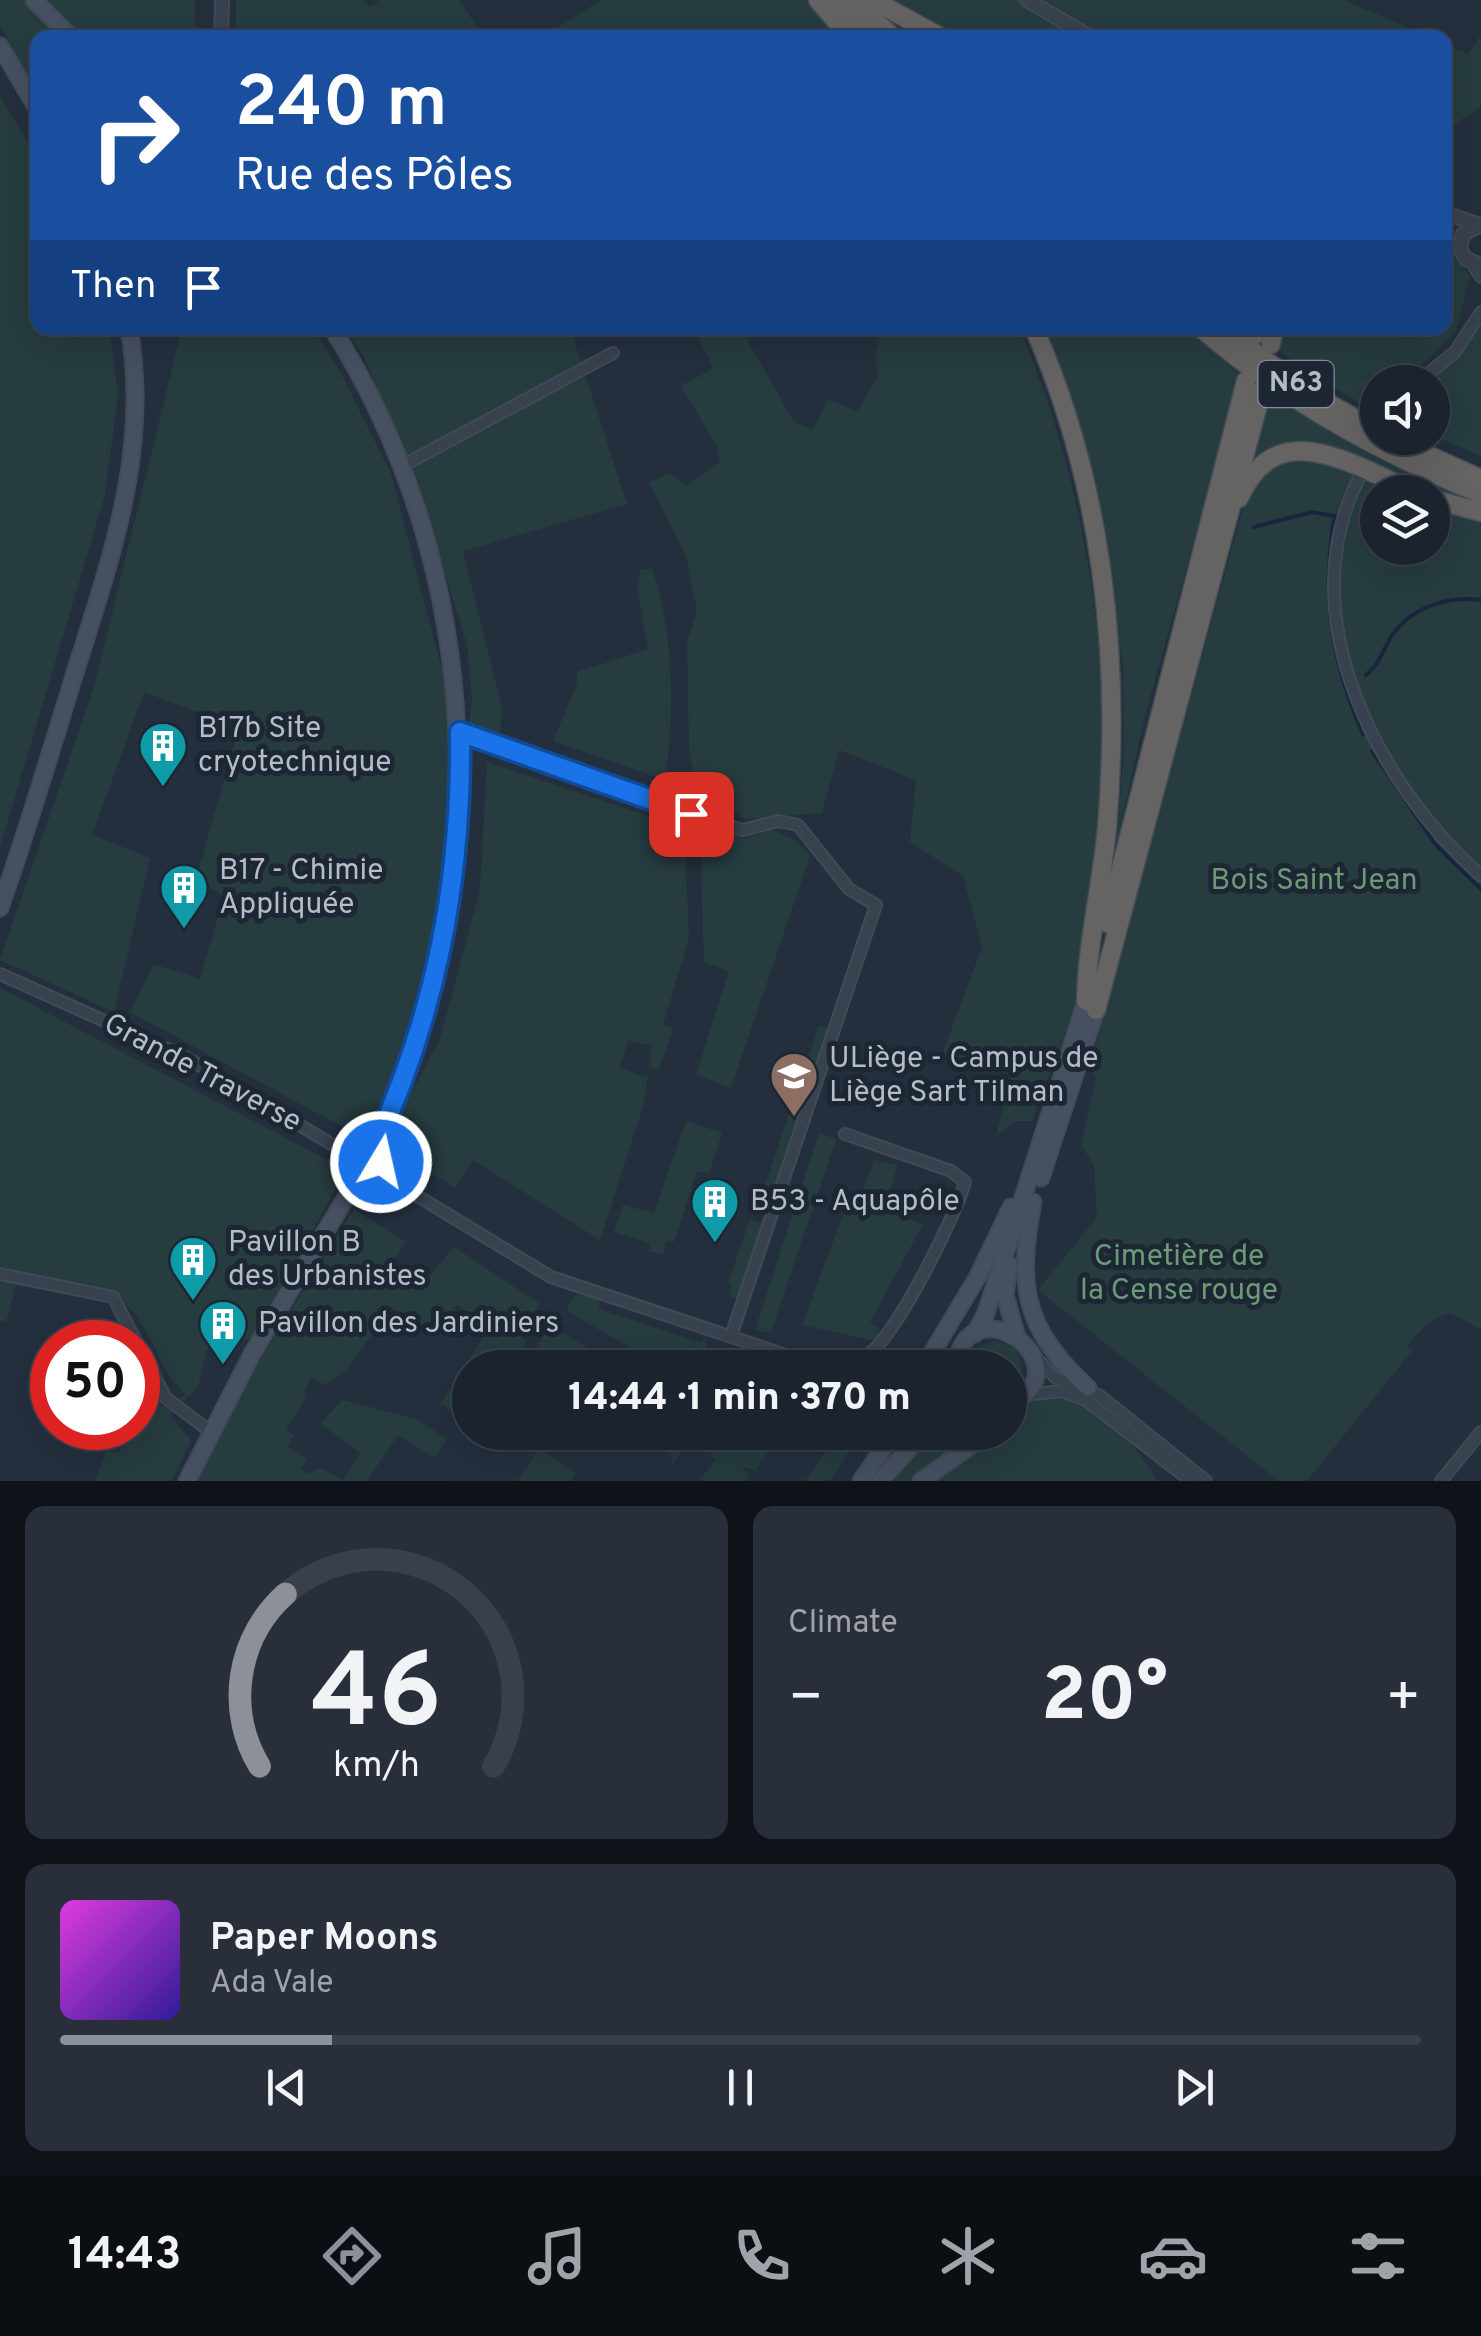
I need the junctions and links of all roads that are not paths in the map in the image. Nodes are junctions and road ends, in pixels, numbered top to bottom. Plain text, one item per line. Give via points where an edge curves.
1 (34, 0) edge
2 (222, 0) edge
3 (818, 0) edge
4 (832, 0) edge
5 (852, 0) edge
6 (873, 0) edge
7 (1027, 0) edge
8 (64, 30) edge
9 (222, 30) edge
10 (844, 30) edge
11 (865, 30) edge
12 (885, 30) edge
13 (927, 30) edge
14 (1078, 30) edge
15 (0, 46) edge
16 (30, 97) edge
17 (1452, 216) edge
18 (1452, 224) edge
19 (1481, 225) edge
20 (1461, 241) junction
21 (1477, 264) edge
22 (1481, 277) edge
23 (1481, 312) edge
24 (131, 335) edge
25 (336, 335) edge
26 (1036, 335) edge
27 (1209, 335) edge
28 (1231, 335) edge
29 (1467, 339) junction
30 (1481, 347) edge
31 (612, 353) dead end
32 (1437, 365) edge
33 (1360, 421) edge
34 (1428, 455) edge
35 (402, 466) junction
36 (1376, 475) edge
37 (1359, 478) dead end
38 (1481, 479) edge
39 (1481, 494) edge
40 (1450, 504) edge
41 (1481, 512) edge
42 (1221, 534) junction
43 (460, 732) junction
44 (1481, 876) edge
45 (0, 908) edge
46 (0, 974) edge
47 (1091, 1005) junction
48 (845, 1134) dead end
49 (1042, 1140) junction
50 (374, 1148) junction
51 (348, 1154) junction
52 (378, 1172) junction
53 (357, 1179) junction
54 (1033, 1202) junction
55 (0, 1274) edge
56 (975, 1334) junction
57 (1016, 1334) junction
58 (731, 1336) junction
59 (934, 1350) edge
60 (962, 1350) edge
61 (1033, 1355) junction
62 (1088, 1388) junction
63 (1027, 1390) edge
64 (1027, 1395) edge
65 (211, 1432) junction
66 (1481, 1432) edge
67 (870, 1450) edge
68 (882, 1450) edge
69 (908, 1450) edge
70 (965, 1450) edge
71 (187, 1481) edge
72 (850, 1481) edge
73 (861, 1481) edge
74 (880, 1481) edge
75 (921, 1481) edge
76 (1191, 1481) edge
77 (1206, 1481) edge
78 (1441, 1481) edge

1 - 8 main road
2 - 9 street
3 - 10 highway
4 - 11 highway
5 - 12 highway
6 - 13 highway
7 - 14 street
15 - 16 main road
17 - 19 street
18 - 20 street
19 - 20 street
20 - 21 street via 1462,254
21 - 22 street
23 - 29 street
24 - 45 main road via 138,424 124,509
25 - 35 main road
26 - 47 highway via 1085,483 1110,643 1108,809
27 - 39 highway, N63 via 1306,407
28 - 33 highway, N63
29 - 30 street
29 - 32 street
31 - 35 street
34 - 38 highway
35 - 43 main road via 440,595
36 - 42 highway via 1324,453 1283,452 1253,473
37 - 44 street via 1338,556 1338,628 1348,678 1408,792
40 - 41 highway
42 - 47 highway
42 - 47 highway via 1254,386
43 - 50 main road via 458,839 444,942 419,1036
43 - 58 street via 713,822 743,830 778,821 798,826 849,889 876,905
46 - 51 street, Grande Traverse via 187,1058
47 - 49 main road
47 - 54 main road
48 - 58 street via 964,1178 914,1288 887,1335 849,1364 822,1367
49 - 56 main road
49 - 59 main road via 978,1276
50 - 51 main road via 363,1144
50 - 52 main road
51 - 53 main road via 348,1170
52 - 53 main road
52 - 58 street via 551,1277
53 - 65 main road
54 - 57 main road via 1008,1272 1005,1296
54 - 62 main road via 1024,1246 1027,1300 1056,1356
55 - 65 street via 112,1297 166,1398
56 - 57 main road
56 - 60 main road
57 - 61 main road
61 - 62 street via 1056,1378
61 - 63 main road
62 - 77 street
64 - 76 street via 1060,1391 1086,1400
65 - 71 main road
66 - 78 street
67 - 72 main road
68 - 73 main road
69 - 74 main road
70 - 75 main road

